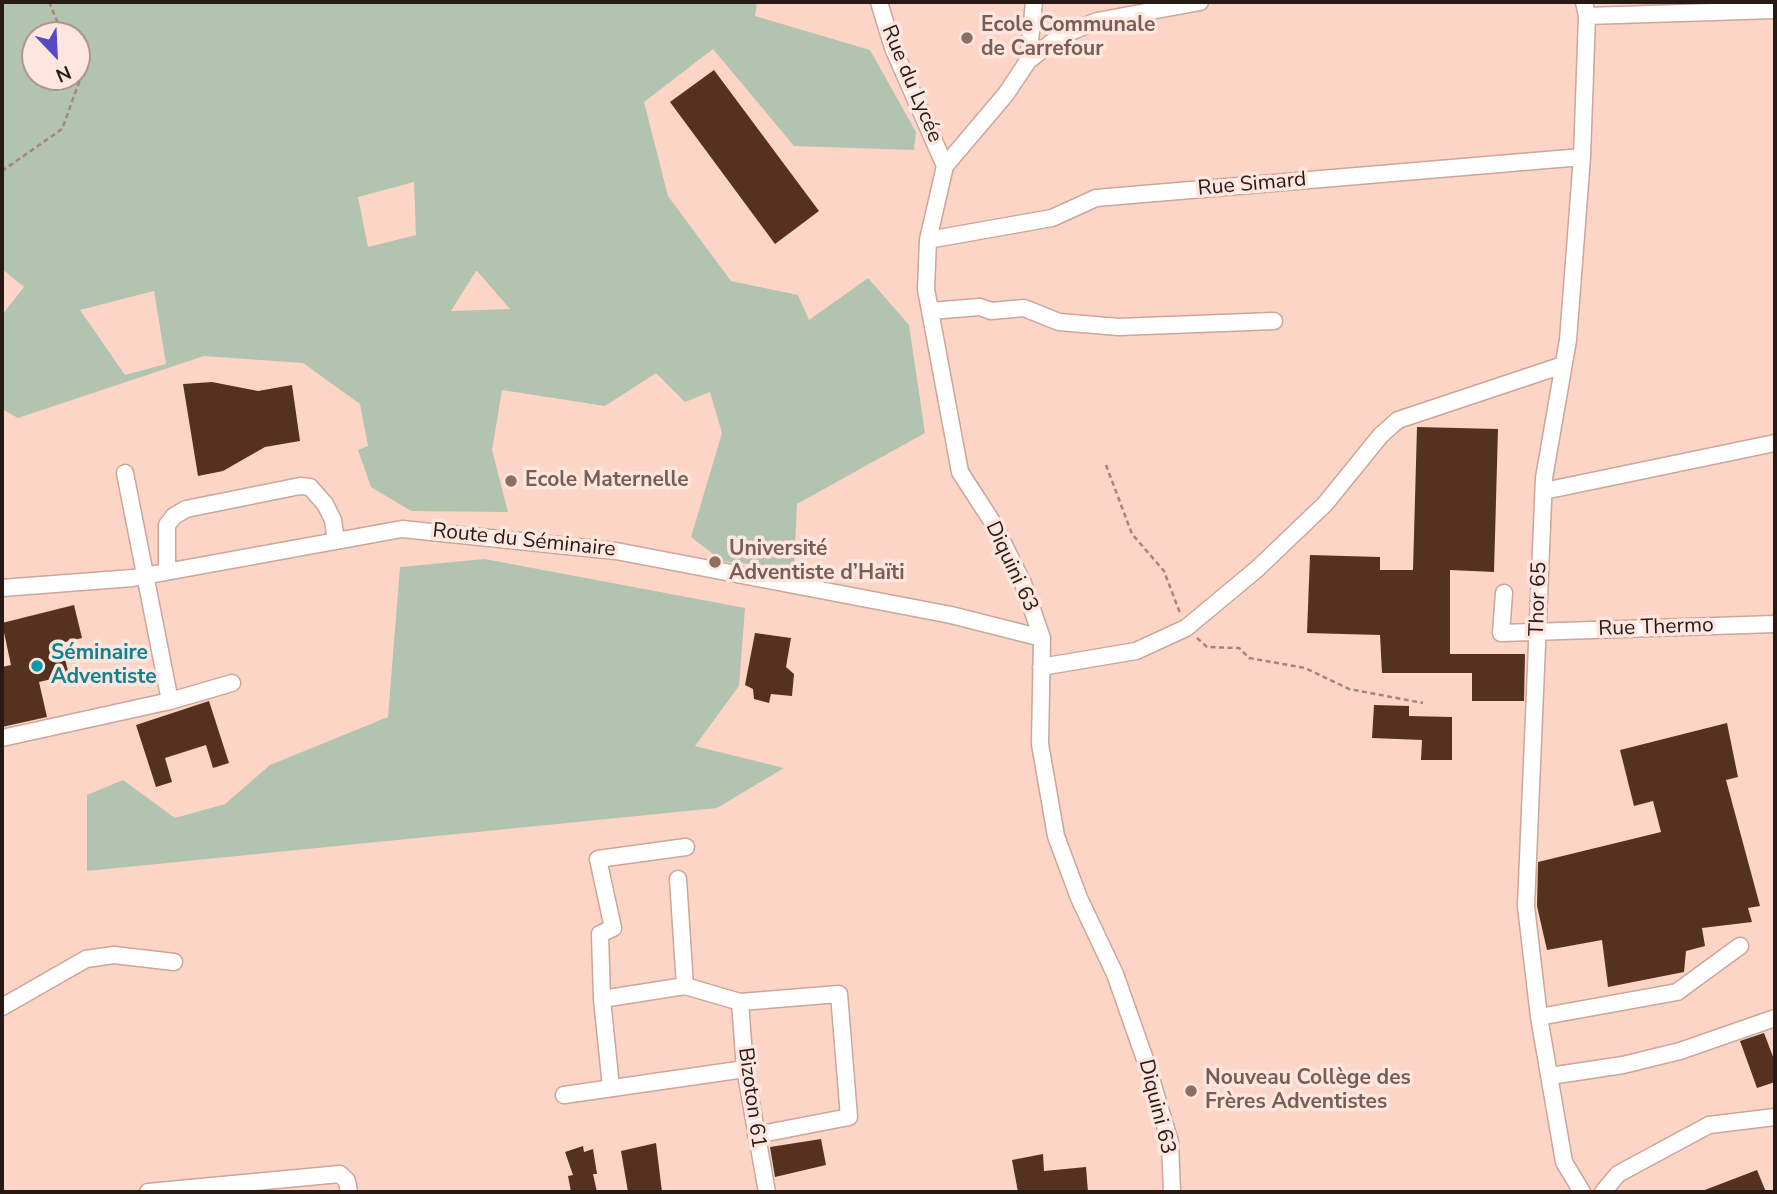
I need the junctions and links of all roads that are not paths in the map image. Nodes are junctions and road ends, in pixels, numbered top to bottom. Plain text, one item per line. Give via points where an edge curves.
1 (879, 2) edge
2 (1034, 2) edge
3 (1200, 2) edge
4 (1586, 9) edge
5 (1775, 10) edge
6 (1028, 61) junction
7 (1582, 157) junction
8 (946, 166) junction
9 (928, 240) junction
10 (930, 311) junction
11 (1274, 321) dead end
12 (1563, 365) junction
13 (1775, 443) edge
14 (125, 473) dead end
15 (1544, 491) junction
16 (337, 541) junction
17 (167, 572) junction
18 (146, 575) junction
19 (2, 588) edge
20 (1504, 593) dead end
21 (1775, 624) edge
22 (1537, 633) junction
23 (1042, 638) junction
24 (1041, 667) junction
25 (232, 683) dead end
26 (170, 701) junction
27 (2, 738) edge
28 (687, 847) dead end
29 (678, 878) dead end
30 (1740, 946) dead end
31 (174, 962) dead end
32 (684, 986) junction
33 (602, 999) junction
34 (740, 1002) junction
35 (2, 1007) edge
36 (1539, 1017) junction
37 (1775, 1018) edge
38 (745, 1069) junction
39 (1550, 1076) junction
40 (611, 1087) junction
41 (564, 1096) dead end
42 (1775, 1117) edge
43 (756, 1135) junction
44 (276, 1186) edge
45 (148, 1192) edge
46 (349, 1192) edge
47 (766, 1192) edge
48 (1172, 1192) edge
49 (1582, 1192) edge
50 (1603, 1192) edge

1 - 8 street, Rue du Lycée via 893,48
2 - 6 street, Diquini 63
3 - 6 street via 1097,21 1060,36
4 - 5 street
4 - 7 street, Thor 65
6 - 8 street, Diquini 63
7 - 9 street, Rue Simard via 1096,198 1052,218
7 - 12 street, Thor 65
8 - 9 street, Diquini 63
9 - 10 street, Diquini 63 via 925,268
10 - 11 street via 1024,308 1059,322 1119,327
10 - 23 street, Diquini 63 via 960,471 1023,583
12 - 15 street, Thor 65
12 - 24 street via 1398,420 1325,504 1186,628 1136,650
13 - 15 street
14 - 18 street
15 - 22 street, Thor 65
16 - 17 street, Route du Séminaire
16 - 17 street via 325,504 310,487 300,486 186,509 174,516 167,525
16 - 23 street, Route du Séminaire via 402,529 616,551 951,615
17 - 18 street, Route du Séminaire
18 - 19 street, Route du Séminaire
18 - 26 street
20 - 22 street, Rue Thermo via 1501,633
21 - 22 street, Rue Thermo
22 - 36 street, Thor 65 via 1525,906
23 - 24 street, Diquini 63
24 - 48 street, Diquini 63 via 1040,744 1056,836 1115,974 1147,1065 1170,1142
25 - 26 street
26 - 27 street
28 - 33 street via 598,859 613,928 600,934
29 - 32 street
30 - 36 street via 1677,992
31 - 35 street via 114,955 86,959
32 - 33 street
32 - 34 street
33 - 40 street
34 - 38 street, Bizoton 61
34 - 43 street via 835,993 842,998 849,1116
36 - 39 street, Thor 65
37 - 39 street via 1680,1051
38 - 40 street
38 - 43 street, Bizoton 61
39 - 49 street, Thor 65 via 1564,1162
40 - 41 street
42 - 50 street via 1709,1125 1618,1174
43 - 47 street, Bizoton 61
44 - 45 street
44 - 46 street via 340,1174

